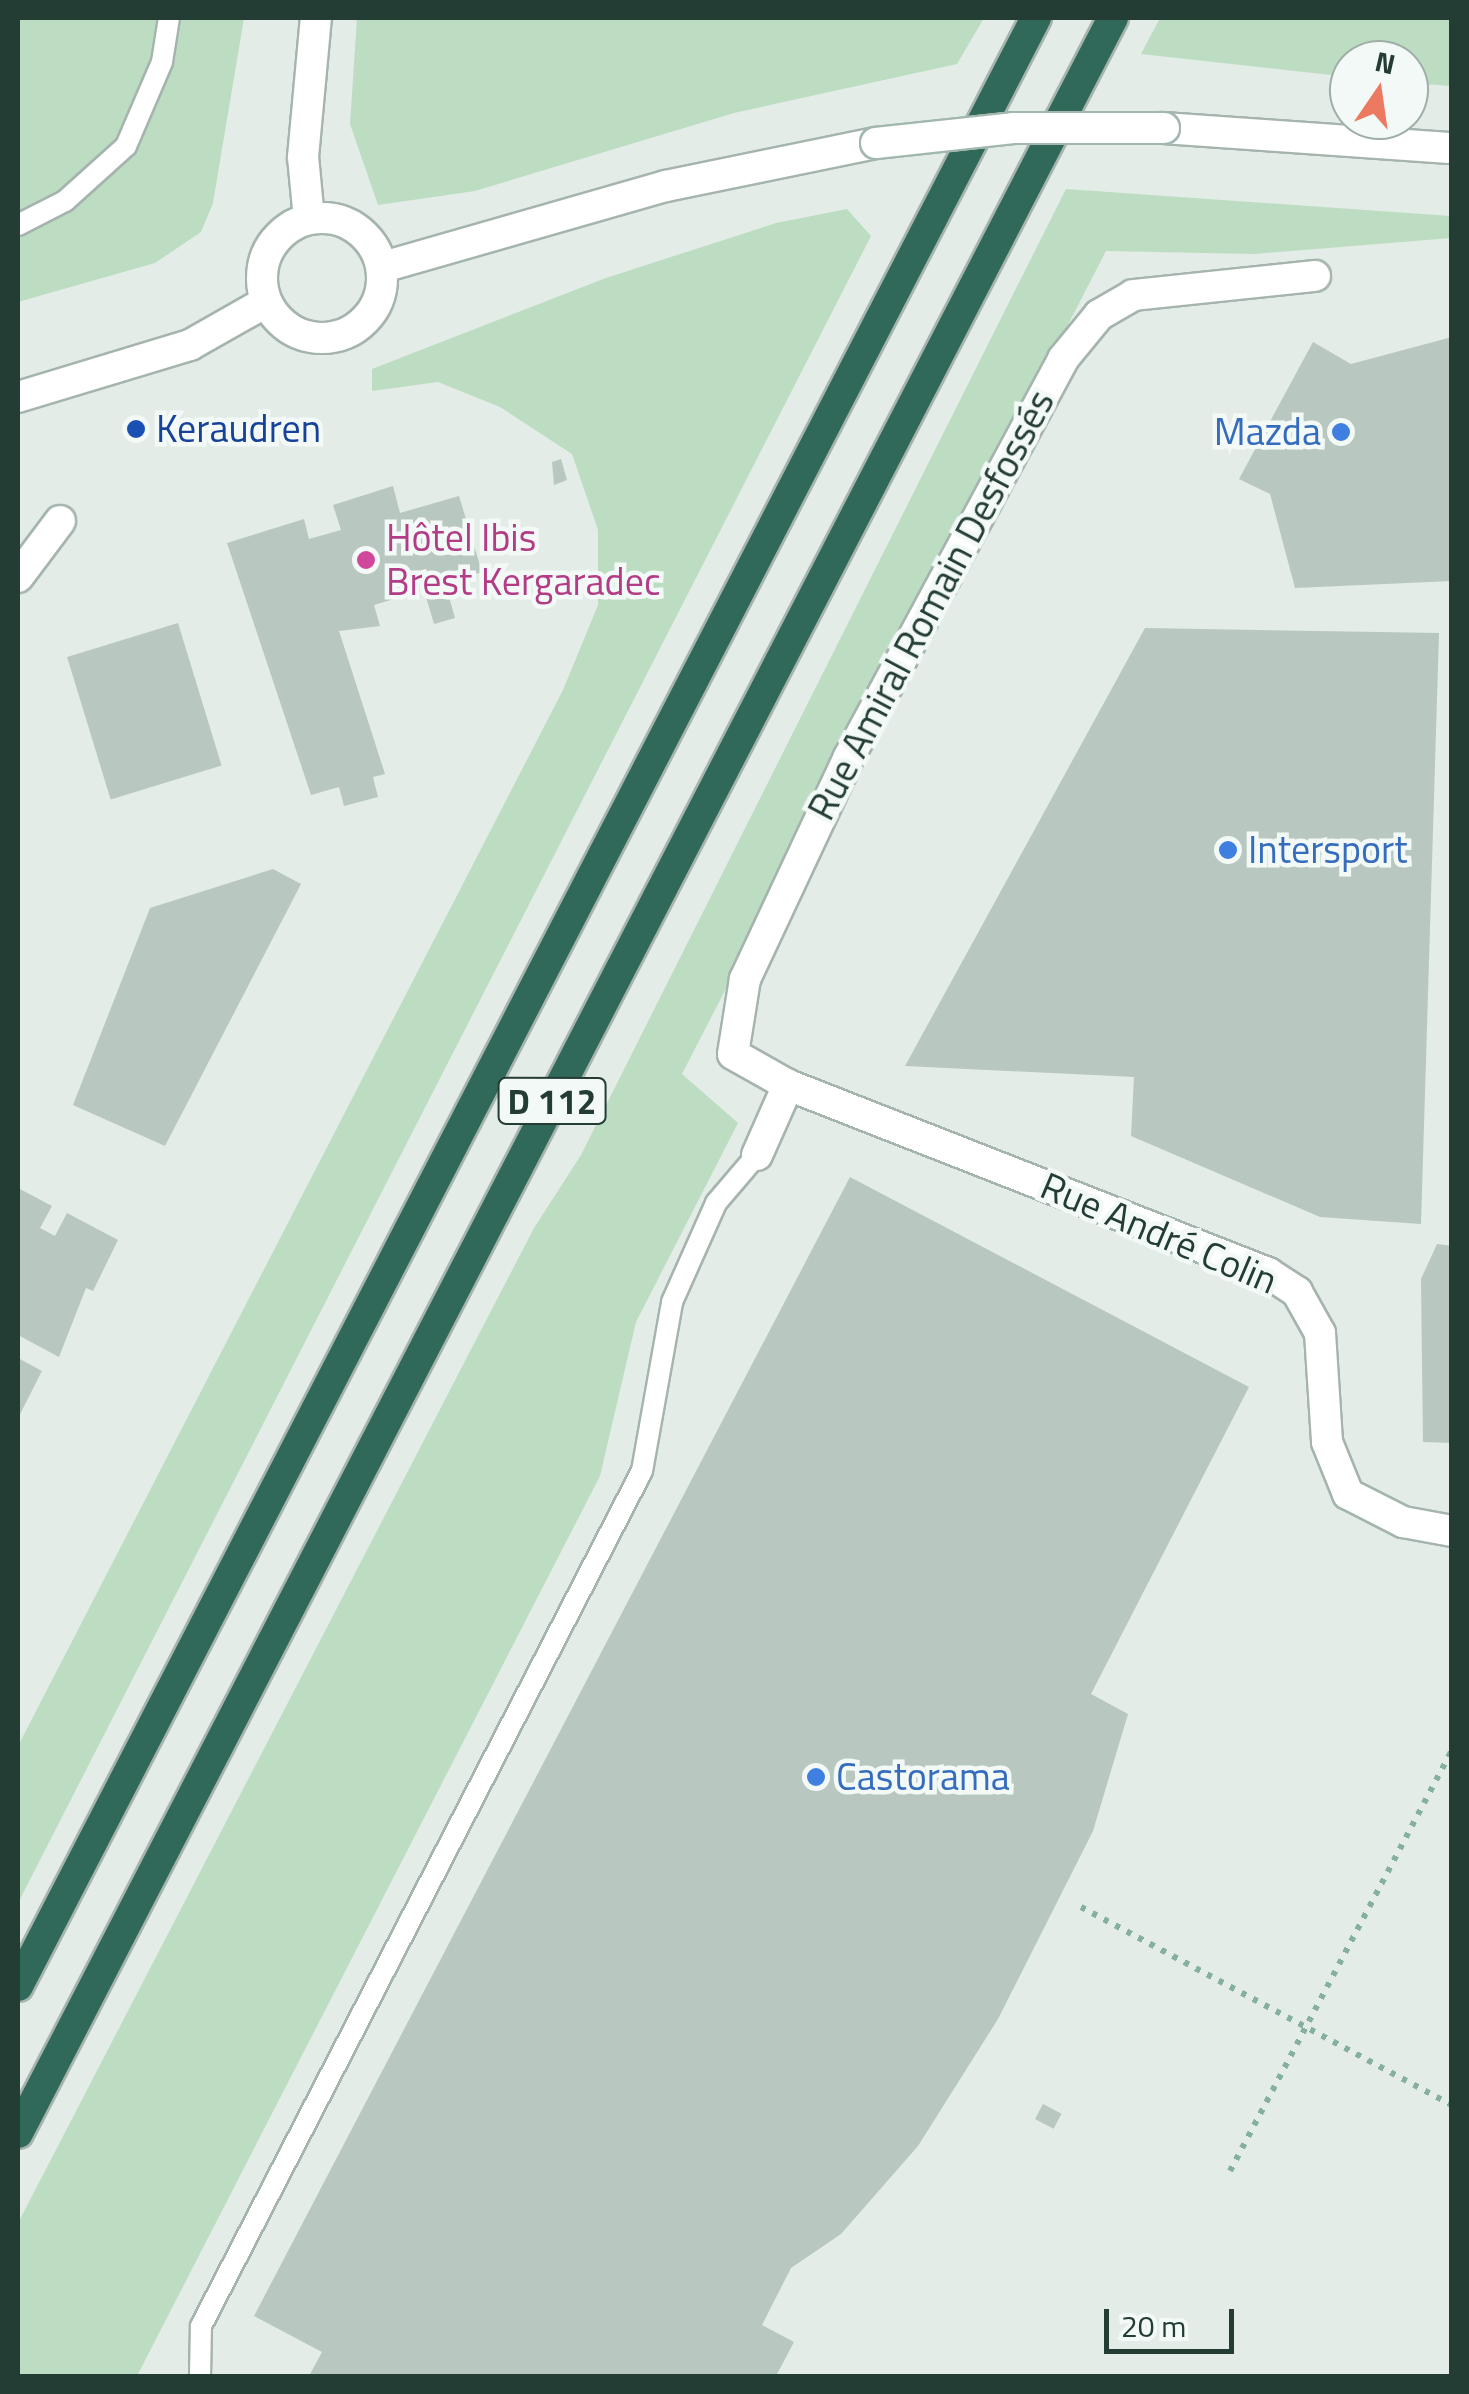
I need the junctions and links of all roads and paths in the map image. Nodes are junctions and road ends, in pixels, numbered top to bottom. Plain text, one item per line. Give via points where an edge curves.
1 (169, 18) edge
2 (316, 18) edge
3 (1036, 18) edge
4 (1113, 18) edge
5 (1452, 148) edge
6 (308, 218) junction
7 (18, 225) edge
8 (382, 267) junction
9 (1316, 276) dead end
10 (266, 302) junction
11 (18, 397) edge
12 (60, 521) dead end
13 (18, 576) edge
14 (788, 1085) junction
15 (757, 1155) joint
16 (1452, 1531) edge
17 (1452, 1750) edge
18 (1081, 1907) dead end
19 (18, 1986) edge
20 (1305, 2027) junction
21 (1452, 2105) edge
22 (18, 2133) edge
23 (1230, 2171) dead end
24 (200, 2376) edge

1 - 7 lane via 162,62 126,146 65,201
2 - 6 street via 303,157
3 - 19 highway, D 112
4 - 22 highway, D 112
5 - 8 street, bridge via 1164,128 1013,128 876,143 666,186
6 - 8 street via 348,222 376,249
6 - 10 street via 289,226 268,251
8 - 10 street via 376,308 337,337 290,330
9 - 14 street, Rue Amiral Romain Desfossés via 1132,296 1099,315 1062,359 841,772 746,979 732,1054
10 - 11 street via 190,345
12 - 13 street
14 - 15 street
14 - 16 street, Rue André Colin via 1282,1281 1320,1333 1327,1442 1342,1486 1385,1514
15 - 24 lane via 716,1203 672,1302 642,1471 201,2326
17 - 20 path
18 - 20 path
20 - 21 path
20 - 23 path

